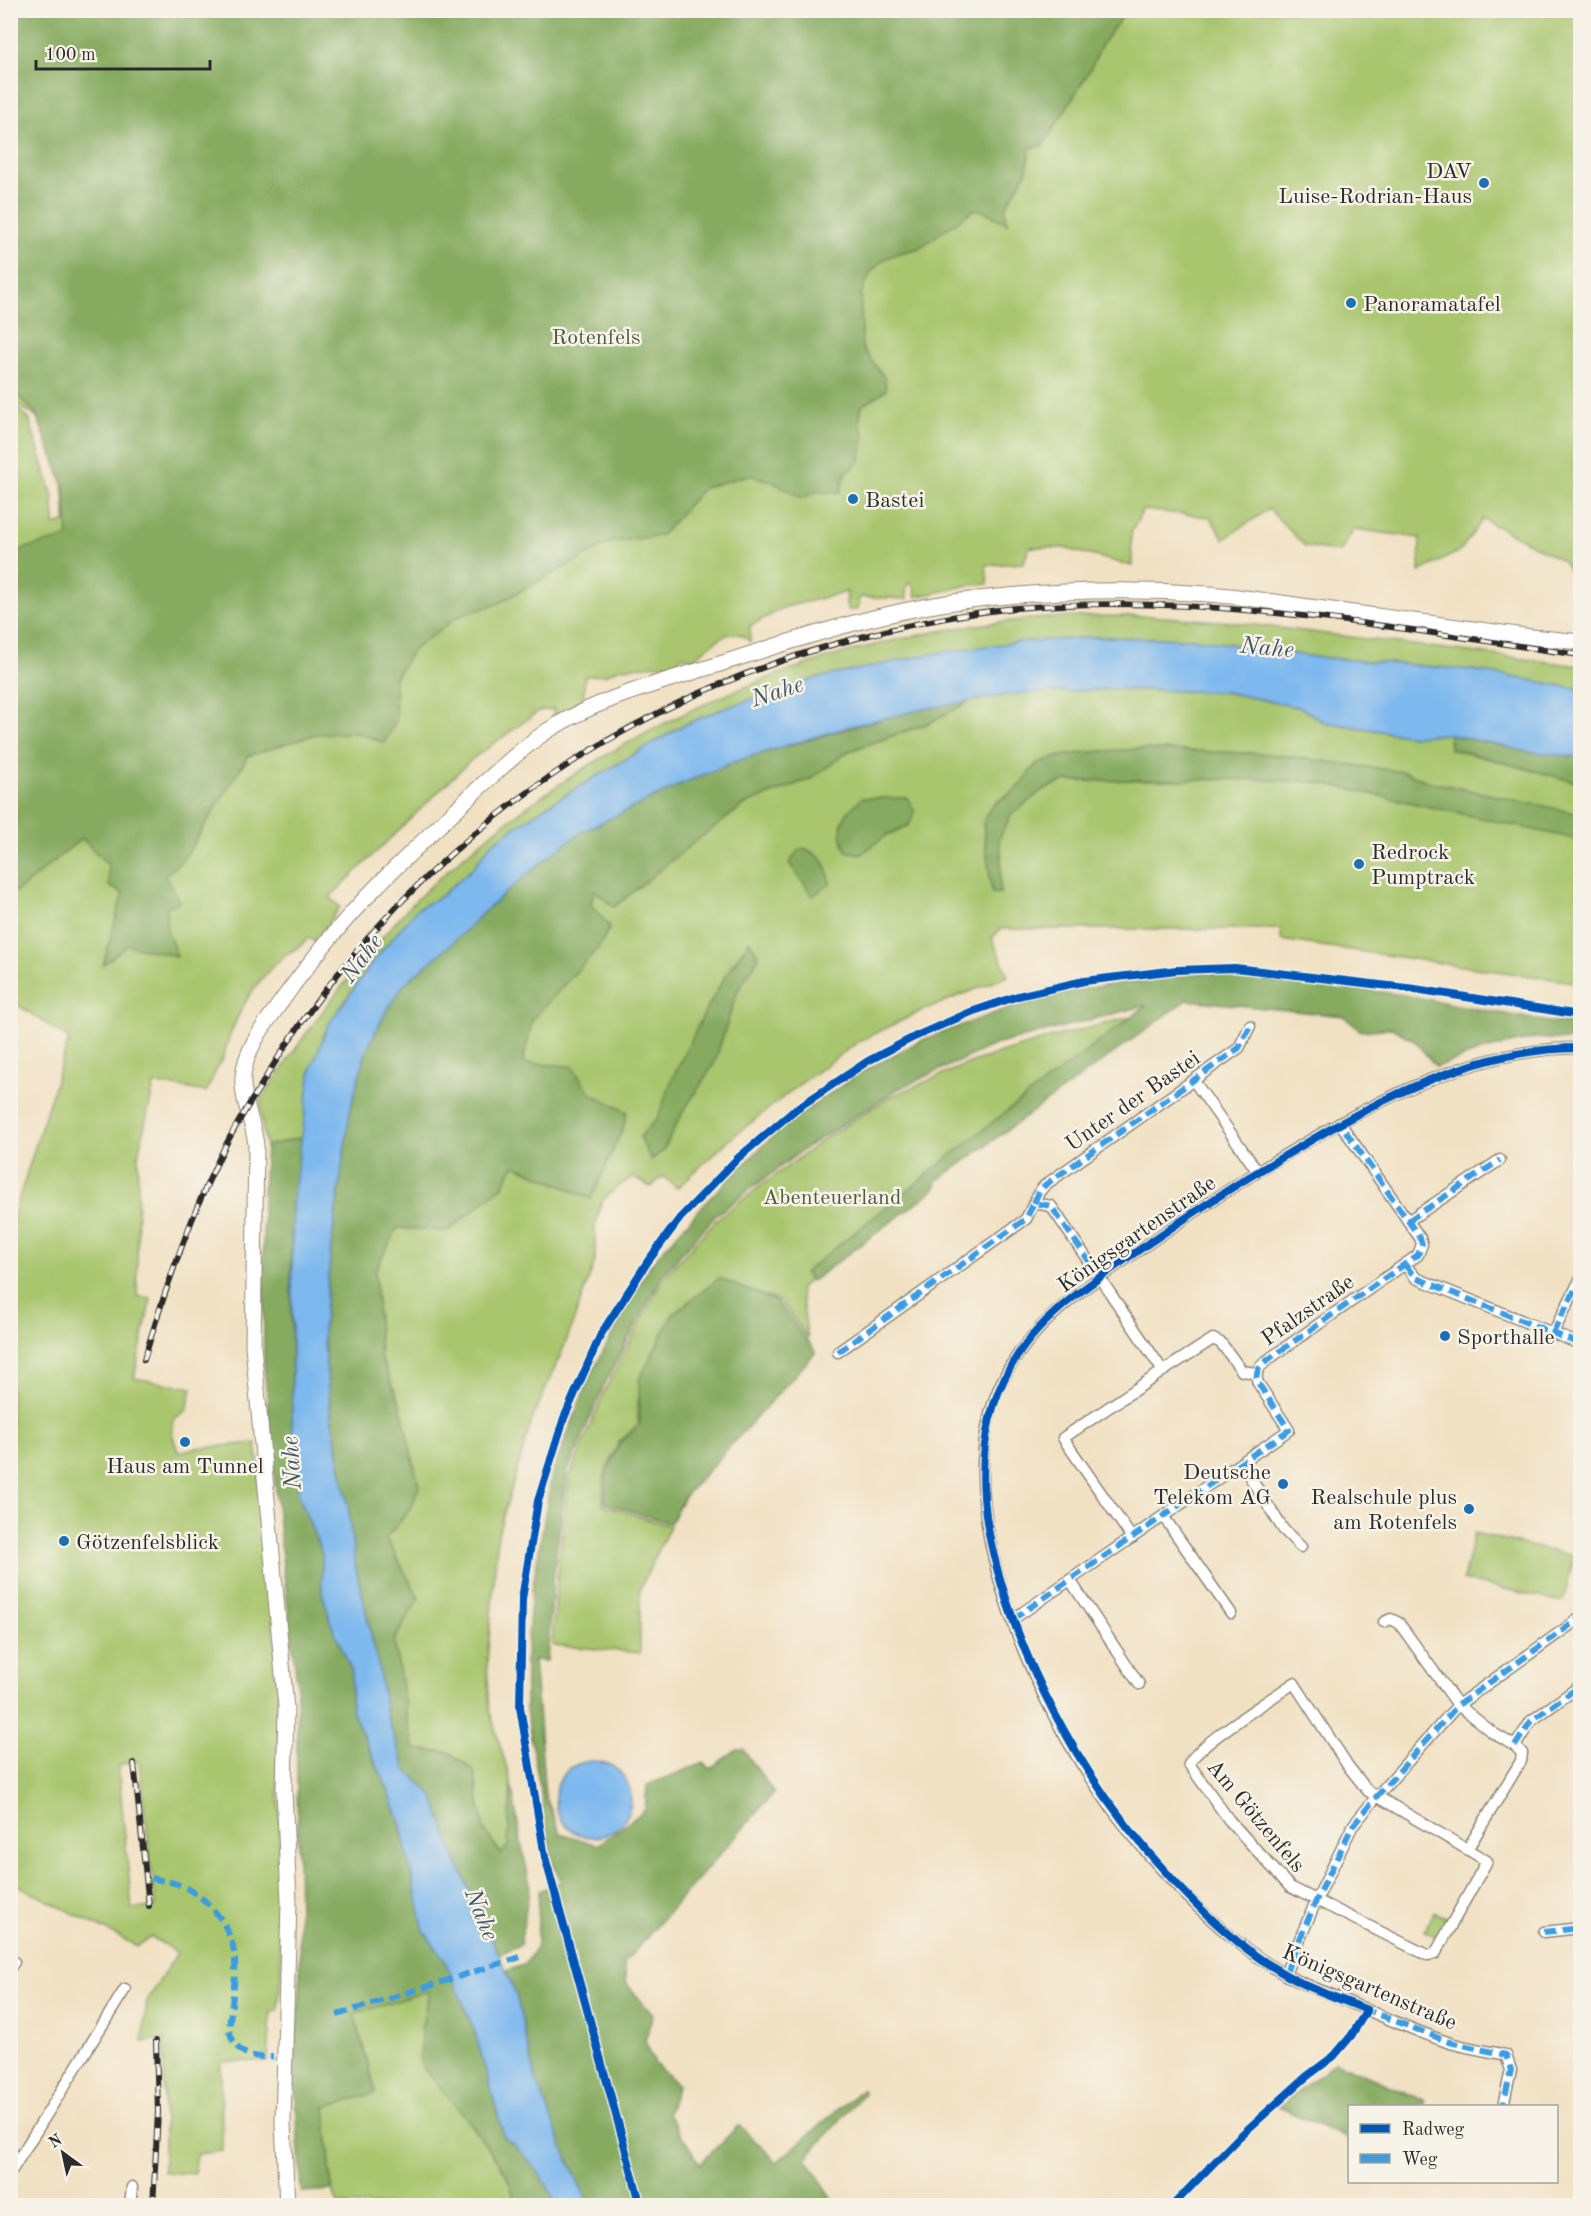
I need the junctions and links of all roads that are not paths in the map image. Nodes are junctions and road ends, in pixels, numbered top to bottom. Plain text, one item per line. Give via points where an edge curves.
1 (1581, 642) edge
2 (1250, 1026) dead end
3 (1581, 1048) edge
4 (1194, 1081) junction
5 (1340, 1123) junction
6 (1500, 1160) dead end
7 (1258, 1172) junction
8 (1034, 1203) junction
9 (1408, 1221) junction
10 (1405, 1265) junction
11 (1100, 1277) junction
12 (1581, 1280) edge
13 (1553, 1333) junction
14 (1581, 1344) edge
15 (838, 1352) dead end
16 (1163, 1371) junction
17 (1256, 1373) junction
18 (1241, 1463) junction
19 (1163, 1516) junction
20 (1132, 1538) junction
21 (1301, 1547) dead end
22 (1070, 1580) junction
23 (1231, 1613) dead end
24 (1581, 1618) edge
25 (1013, 1619) junction
26 (1384, 1622) dead end
27 (1139, 1684) dead end
28 (1581, 1686) edge
29 (1458, 1705) junction
30 (1515, 1746) junction
31 (1377, 1796) junction
32 (1468, 1848) junction
33 (1316, 1901) junction
34 (1581, 1928) edge
35 (1544, 1932) dead end
36 (1285, 1974) junction
37 (125, 1989) dead end
38 (1503, 2105) edge
39 (10, 2173) edge
40 (132, 2187) dead end
41 (130, 2205) edge
42 (286, 2205) edge

1 - 42 main road via 1211,594 1144,591 954,602 876,616 654,684 594,707 545,732 357,905 309,962 261,1030 243,1076 256,1145 253,1346 286,1690 284,1790 290,1902 283,2123
2 - 4 street, Unter der Bastei via 1239,1048
3 - 5 street, Königsgartenstraße via 1529,1052 1458,1069
4 - 7 street
4 - 8 street, Unter der Bastei via 1045,1185
5 - 7 street, Königsgartenstraße
5 - 9 street, Pfalzstraße
6 - 9 street
7 - 11 street, Königsgartenstraße
8 - 11 street via 1051,1206
8 - 15 street, Unter der Bastei via 1026,1219
9 - 10 street, Pfalzstraße via 1422,1244 1419,1255
10 - 13 street via 1416,1278
10 - 17 street, Pfalzstraße via 1273,1356
11 - 16 street
11 - 25 street, Königsgartenstraße via 1054,1313 1030,1339 998,1390 988,1421 982,1479 985,1515 1000,1585
12 - 13 street
13 - 14 street
16 - 17 street via 1213,1339 1221,1343 1242,1371
16 - 20 street via 1063,1438
17 - 18 street, Pfalzstraße via 1258,1383 1289,1430
18 - 19 street, Pfalzstraße
18 - 21 street via 1283,1529
19 - 20 street, Pfalzstraße
19 - 23 street
20 - 22 street, Pfalzstraße
22 - 25 street, Pfalzstraße
22 - 27 street
24 - 29 street
25 - 36 street, Königsgartenstraße via 1064,1733 1114,1810 1198,1906
26 - 29 street via 1391,1619 1399,1623
28 - 30 street via 1531,1721
29 - 30 street
29 - 31 street
30 - 32 street via 1522,1753 1521,1761
31 - 32 street
31 - 33 street via 1352,1827
31 - 33 street, Am Götzenfels via 1358,1779 1294,1683 1192,1758 1192,1770 1229,1820 1290,1887
32 - 33 street via 1487,1861 1435,1954 1427,1955
33 - 36 street
34 - 35 street
36 - 38 street, Königsgartenstraße via 1449,2042 1506,2055 1511,2070
37 - 39 street
40 - 41 street

